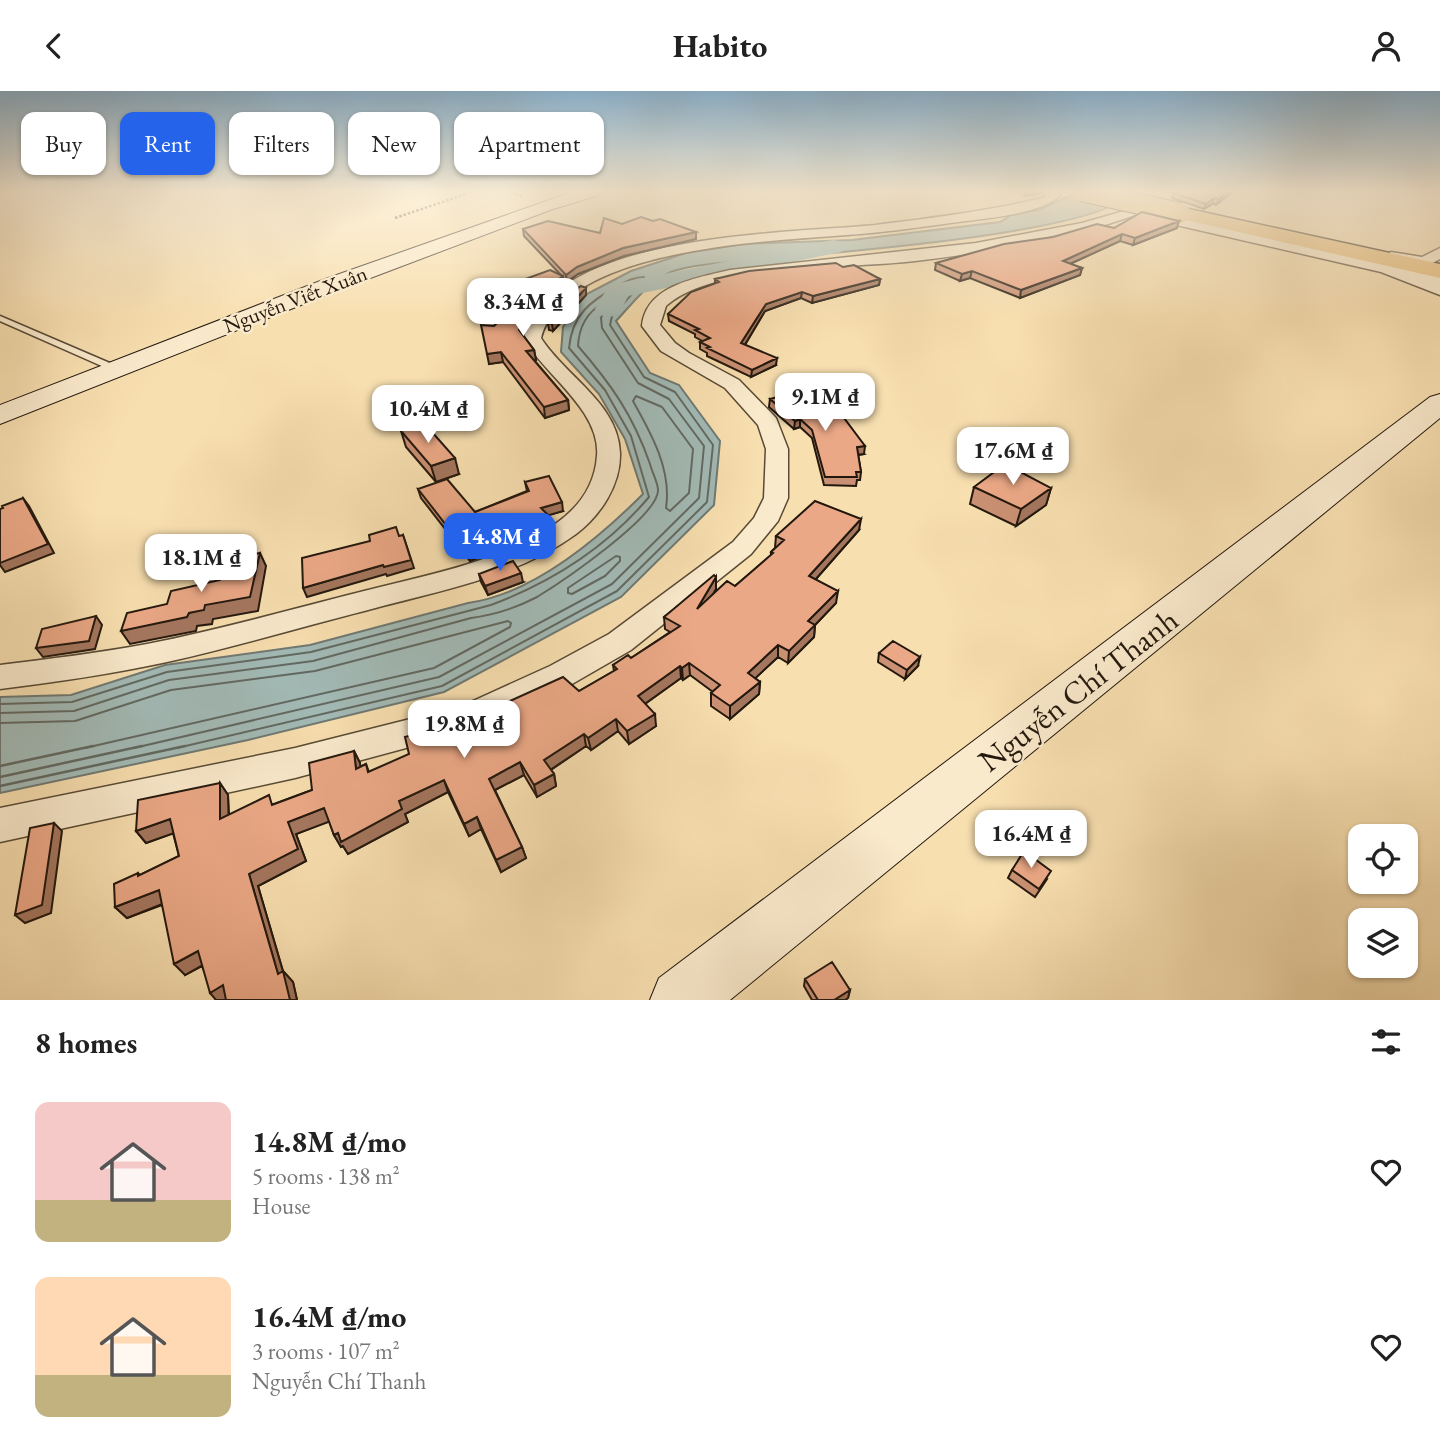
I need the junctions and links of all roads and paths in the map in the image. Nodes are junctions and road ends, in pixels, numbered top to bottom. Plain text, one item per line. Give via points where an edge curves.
1 (470, 233) edge
2 (827, 233) edge
3 (1036, 233) edge
4 (1260, 233) edge
5 (1274, 233) edge
6 (1284, 233) edge
7 (1354, 251) junction
8 (1440, 252) edge
9 (1440, 271) edge
10 (1440, 282) edge
11 (1440, 291) edge
12 (0, 318) edge
13 (116, 369) junction
14 (1440, 403) edge
15 (0, 415) edge
16 (0, 677) edge
17 (0, 825) edge
18 (681, 1000) edge

1 - 13 main road, Nguyễn Viết Xuân
2 - 16 street via 690,246 645,256 564,292 537,324 532,338 585,401 607,438 610,453 598,499 565,529 517,554 427,585 170,651
3 - 17 street via 883,260 760,269 701,282 657,304 651,325 668,347 732,384 768,423 777,449 776,498 765,521 742,548 620,642 469,718 295,763
4 - 11 street via 1385,268
5 - 7 highway, bridge
6 - 7 street
7 - 8 street via 1421,262
7 - 9 highway
7 - 10 main road
12 - 13 lane
13 - 15 main road, Nguyễn Viết Xuân
14 - 18 main road, Nguyễn Chí Thanh

